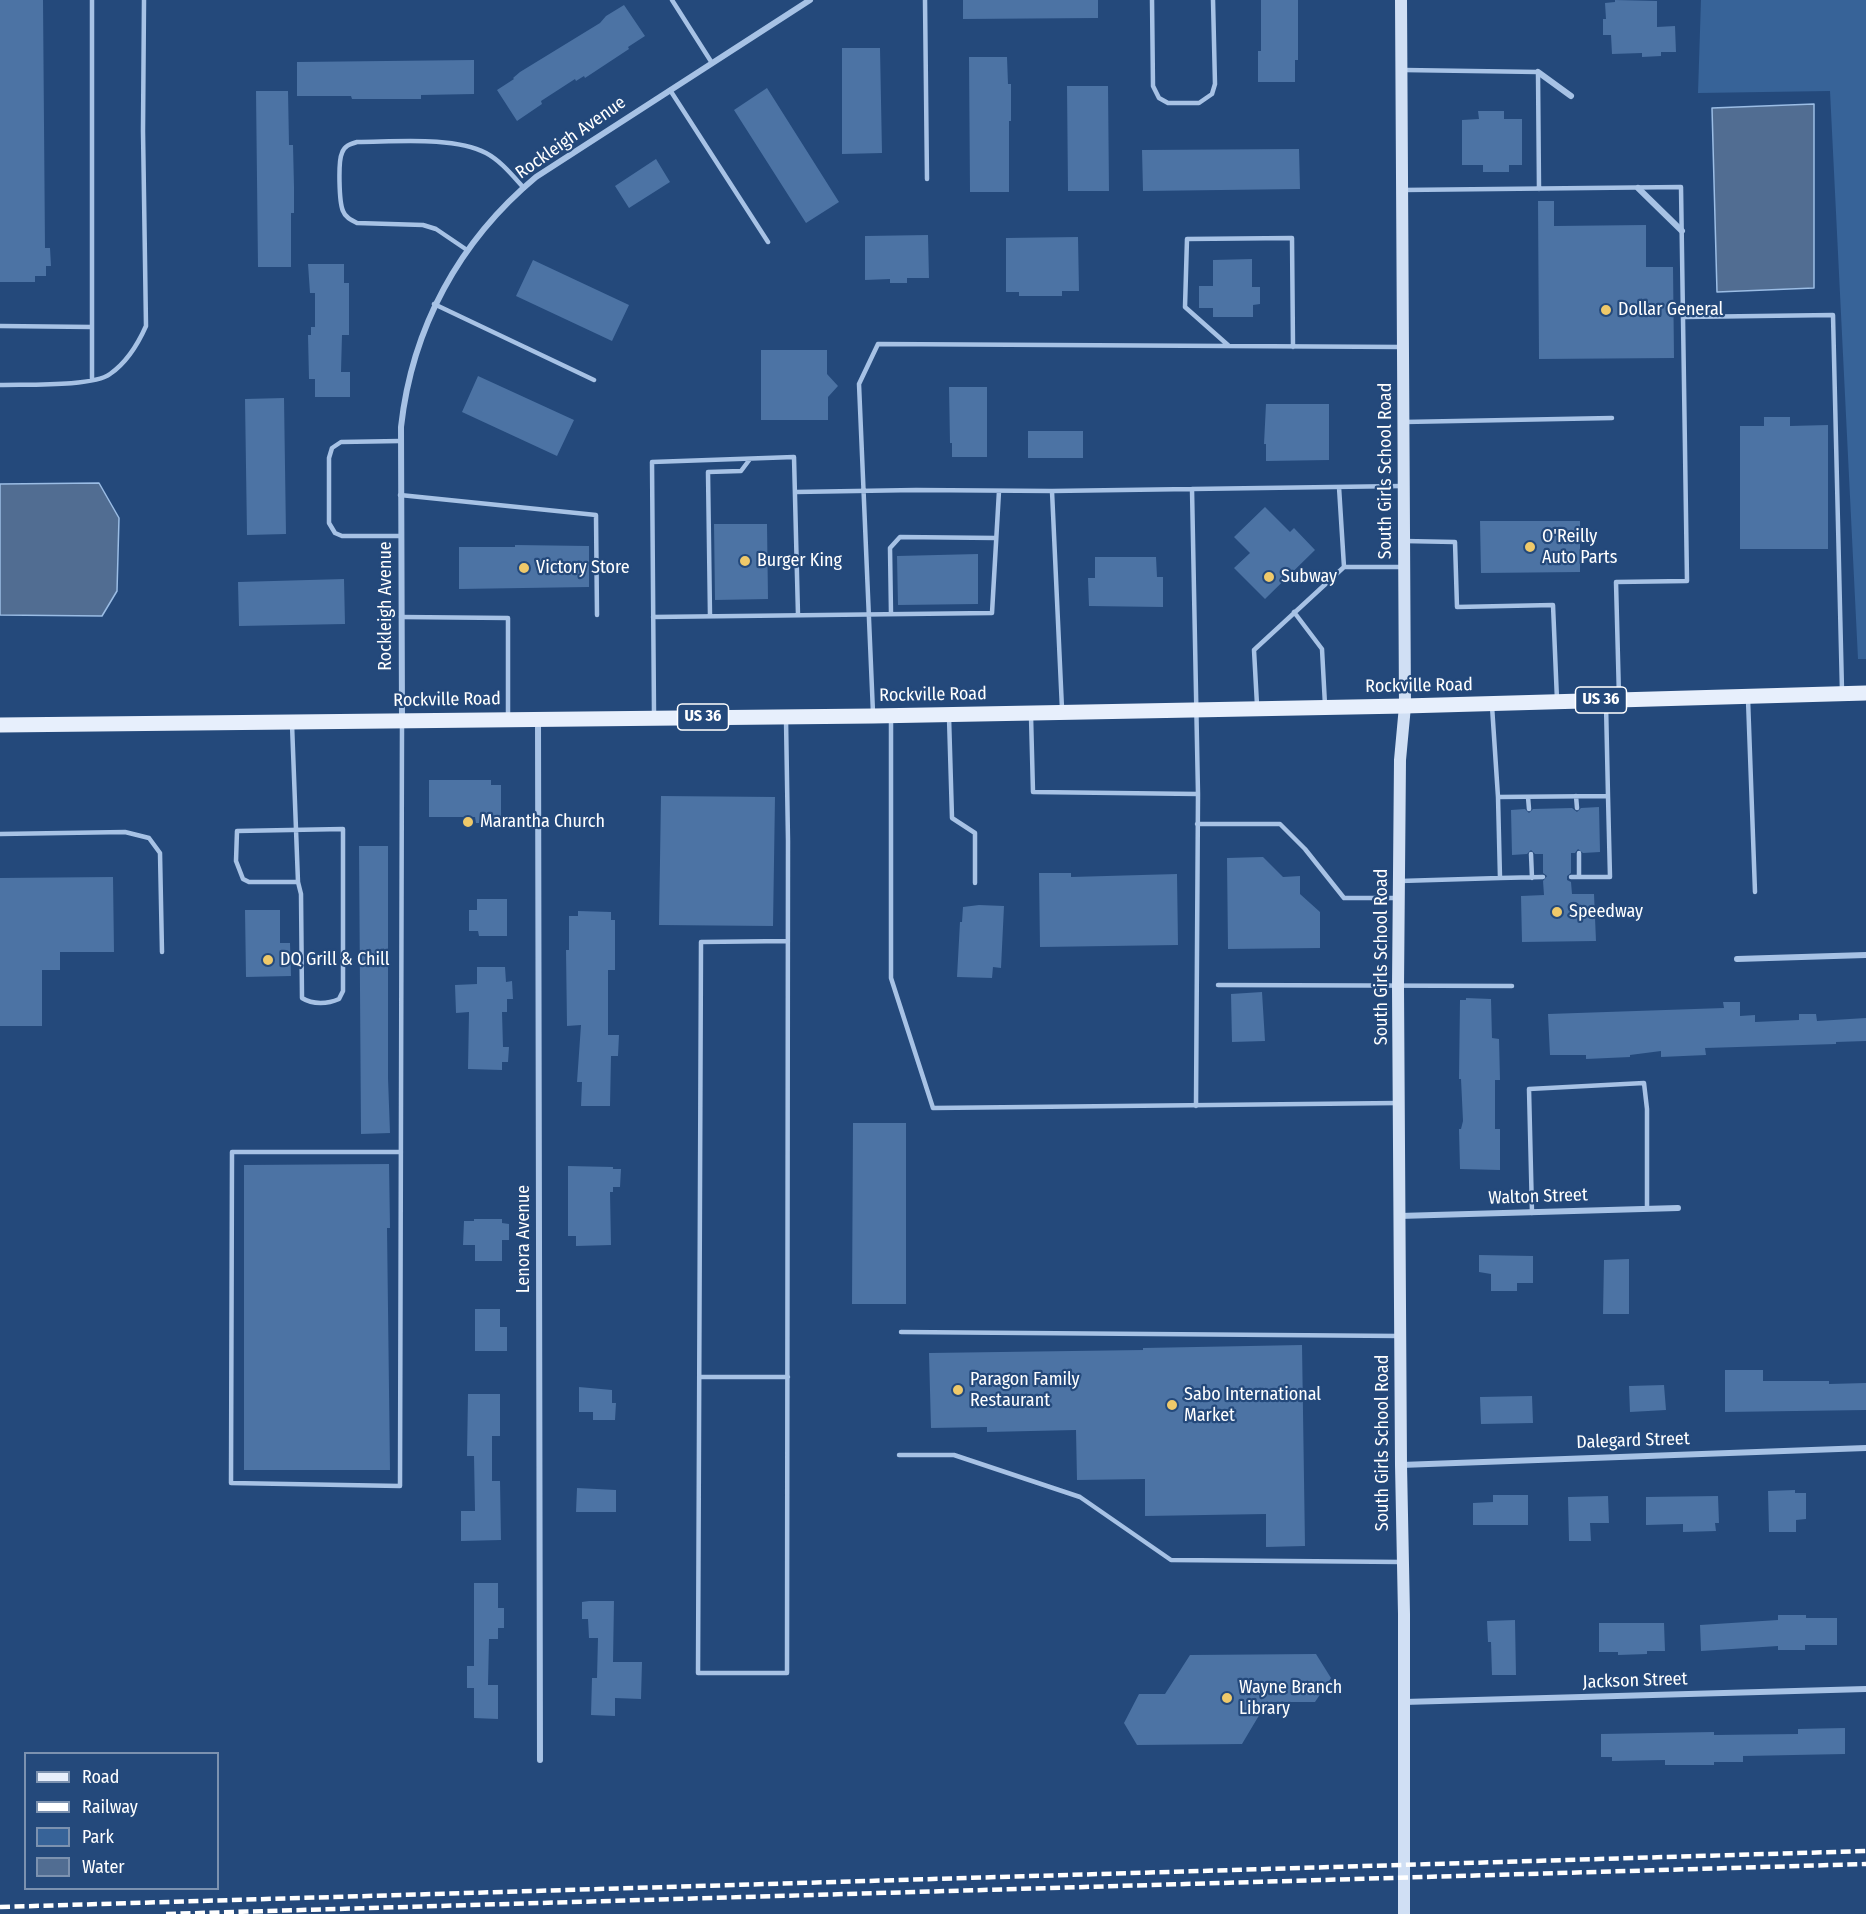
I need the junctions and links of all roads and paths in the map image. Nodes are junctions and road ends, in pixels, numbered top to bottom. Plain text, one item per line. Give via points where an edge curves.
1 (92, 0) edge
2 (144, 0) edge
3 (672, 0) edge
4 (810, 0) edge
5 (925, 0) edge
6 (1152, 0) edge
7 (1213, 0) edge
8 (1401, 0) edge
9 (712, 63) junction
10 (1401, 70) junction
11 (1538, 72) junction
12 (669, 90) junction
13 (1571, 96) dead end
14 (927, 179) dead end
15 (524, 188) junction
16 (1638, 188) junction
17 (1539, 189) junction
18 (1402, 190) junction
19 (1682, 231) junction
20 (768, 242) dead end
21 (467, 250) junction
22 (434, 304) junction
23 (1684, 317) junction
24 (0, 326) edge
25 (93, 327) junction
26 (1229, 346) junction
27 (1293, 347) junction
28 (1403, 347) junction
29 (93, 379) junction
30 (594, 380) dead end
31 (0, 385) edge
32 (1612, 418) dead end
33 (1404, 422) junction
34 (400, 441) junction
35 (750, 459) junction
36 (1404, 486) junction
37 (1339, 487) junction
38 (1192, 489) junction
39 (999, 491) junction
40 (1052, 491) junction
41 (795, 492) junction
42 (862, 492) junction
43 (400, 495) junction
44 (400, 536) junction
45 (996, 538) junction
46 (1404, 540) junction
47 (1344, 567) junction
48 (1405, 567) junction
49 (1294, 612) junction
50 (869, 614) junction
51 (891, 614) junction
52 (597, 615) dead end
53 (798, 615) junction
54 (710, 616) junction
55 (401, 617) junction
56 (653, 617) junction
57 (1842, 693) junction
58 (1866, 693) edge
59 (1748, 697) junction
60 (1613, 700) junction
61 (1557, 702) junction
62 (1492, 703) junction
63 (1405, 706) junction
64 (1325, 707) junction
65 (1257, 708) junction
66 (1197, 710) junction
67 (1062, 712) junction
68 (1031, 713) junction
69 (948, 714) junction
70 (891, 715) junction
71 (786, 716) junction
72 (873, 716) junction
73 (654, 717) junction
74 (508, 718) junction
75 (538, 718) junction
76 (402, 720) junction
77 (292, 721) junction
78 (0, 725) edge
79 (1198, 794) junction
80 (1576, 796) junction
81 (1608, 796) junction
82 (1498, 797) junction
83 (1528, 797) junction
84 (1577, 808) dead end
85 (1529, 809) dead end
86 (1197, 824) junction
87 (297, 828) junction
88 (0, 834) edge
89 (1579, 853) dead end
90 (1531, 854) dead end
91 (1571, 877) dead end
92 (1579, 877) junction
93 (1500, 878) junction
94 (1532, 878) junction
95 (1543, 878) dead end
96 (1400, 881) junction
97 (298, 882) junction
98 (975, 883) dead end
99 (1755, 891) dead end
100 (1400, 898) junction
101 (788, 941) junction
102 (162, 952) dead end
103 (1866, 955) edge
104 (1737, 959) dead end
105 (1218, 985) dead end
106 (1398, 986) junction
107 (1512, 986) dead end
108 (1400, 1103) junction
109 (1196, 1106) junction
110 (401, 1152) junction
111 (1678, 1208) dead end
112 (1647, 1209) junction
113 (1532, 1213) junction
114 (1399, 1216) junction
115 (901, 1332) dead end
116 (1400, 1336) junction
117 (700, 1377) junction
118 (788, 1377) junction
119 (1866, 1448) edge
120 (899, 1455) dead end
121 (1401, 1465) junction
122 (1402, 1562) junction
123 (1866, 1689) edge
124 (1404, 1702) junction
125 (540, 1760) dead end
126 (1404, 1914) edge

1 - 25 lane
2 - 29 lane via 146,326 138,345 109,375
3 - 9 lane
4 - 9 street, Rockleigh Avenue
5 - 14 lane
6 - 7 lane via 1153,86 1156,96 1168,103 1199,103 1212,94
8 - 10 main road, South Girls School Road
9 - 12 street, Rockleigh Avenue
10 - 11 lane
10 - 18 main road, South Girls School Road
11 - 13 street
11 - 17 lane
12 - 15 street, Rockleigh Avenue via 558,161
12 - 20 lane
15 - 21 street, Rockleigh Avenue
15 - 21 lane via 494,158 458,143 357,142 344,149 340,159 342,204 351,220 423,225
16 - 17 lane
16 - 19 street
16 - 19 lane via 1681,187
17 - 18 lane
18 - 28 main road, South Girls School Road
19 - 23 lane
21 - 22 street, Rockleigh Avenue
22 - 30 lane
22 - 34 street, Rockleigh Avenue via 412,364
23 - 57 lane via 1833,315
23 - 60 lane via 1687,581 1616,582
24 - 25 lane
25 - 29 lane
26 - 27 lane
26 - 27 lane via 1185,307 1187,239 1292,238
26 - 42 lane via 878,344 859,384
27 - 28 lane
28 - 33 main road, South Girls School Road
29 - 31 lane via 73,384
32 - 33 lane
33 - 36 main road, South Girls School Road
34 - 43 street, Rockleigh Avenue
34 - 44 lane via 341,442 331,450 329,523 342,536
35 - 41 lane via 794,457
35 - 54 lane via 741,471 708,472
35 - 56 lane via 652,462
36 - 37 lane
36 - 46 main road, South Girls School Road
37 - 38 lane
37 - 47 lane
38 - 40 lane
38 - 66 lane
39 - 40 lane
39 - 42 lane
39 - 45 lane
40 - 67 lane
41 - 42 lane
41 - 53 lane
42 - 50 lane
43 - 44 street, Rockleigh Avenue
43 - 52 lane via 596,515
44 - 55 street, Rockleigh Avenue
45 - 51 lane via 992,613
45 - 51 lane via 900,537 890,548
46 - 48 main road, South Girls School Road
46 - 61 lane via 1455,542 1457,607 1553,605
47 - 48 lane
47 - 49 lane
48 - 63 main road, South Girls School Road
49 - 64 lane via 1322,649
49 - 65 lane via 1254,650
50 - 51 lane
50 - 53 lane
50 - 72 lane
53 - 54 lane
54 - 56 lane
55 - 74 lane via 508,618
55 - 76 street, Rockleigh Avenue
56 - 73 lane
57 - 58 main road, Rockville Road / US 36
57 - 59 main road, Rockville Road / US 36
59 - 60 main road, Rockville Road / US 36
59 - 99 lane
60 - 61 main road, Rockville Road / US 36
60 - 81 lane
61 - 62 main road, Rockville Road / US 36
62 - 63 main road, Rockville Road / US 36
62 - 82 lane
63 - 64 main road, Rockville Road / US 36
63 - 96 main road, South Girls School Road via 1400,760
64 - 65 main road, Rockville Road / US 36
65 - 66 main road, Rockville Road / US 36
66 - 67 main road, Rockville Road / US 36
66 - 79 lane
67 - 68 main road, Rockville Road / US 36
68 - 69 main road, Rockville Road / US 36
68 - 79 lane via 1033,792
69 - 70 main road, Rockville Road / US 36
69 - 98 lane via 952,818 975,833
70 - 72 main road, Rockville Road / US 36
70 - 109 lane via 891,978 933,1108
71 - 72 main road, Rockville Road / US 36
71 - 73 main road, Rockville Road / US 36
71 - 101 lane
73 - 75 main road, Rockville Road / US 36
74 - 75 main road, Rockville Road / US 36
74 - 76 main road, Rockville Road / US 36
75 - 125 street, Lenora Avenue
76 - 77 main road, Rockville Road / US 36
76 - 110 lane
77 - 78 main road, Rockville Road / US 36
77 - 87 lane
79 - 86 lane
80 - 81 lane
80 - 83 lane
80 - 84 lane
81 - 92 lane via 1610,876
82 - 83 lane
82 - 93 lane
83 - 85 lane
86 - 100 lane via 1280,824 1344,898
86 - 109 lane
87 - 97 lane
87 - 97 lane via 237,831 237,861 239,873 249,882
87 - 97 lane via 344,829 343,991 335,1001 316,1003 302,998
88 - 102 lane via 125,832 149,838 160,853
89 - 92 lane
90 - 94 lane
91 - 92 lane
93 - 94 lane
93 - 96 lane
94 - 95 lane
96 - 100 main road, South Girls School Road
100 - 106 main road, South Girls School Road
101 - 117 lane via 702,942
101 - 118 lane
103 - 104 street
105 - 106 lane
106 - 107 lane
106 - 108 main road, South Girls School Road
108 - 109 lane
108 - 114 main road, South Girls School Road
110 - 110 lane via 400,1486 231,1483 232,1152
111 - 112 street, Walton Street
112 - 113 street, Walton Street
112 - 113 lane via 1644,1083 1528,1089
113 - 114 street, Walton Street
114 - 116 main road, South Girls School Road
115 - 116 lane
116 - 121 main road, South Girls School Road
117 - 118 lane
117 - 118 lane via 698,1673 787,1673
119 - 121 street, Dalegard Street
120 - 122 lane via 954,1455 1080,1497 1171,1560
121 - 122 main road, South Girls School Road
122 - 124 main road, South Girls School Road
123 - 124 street, Jackson Street
124 - 126 main road, South Girls School Road

